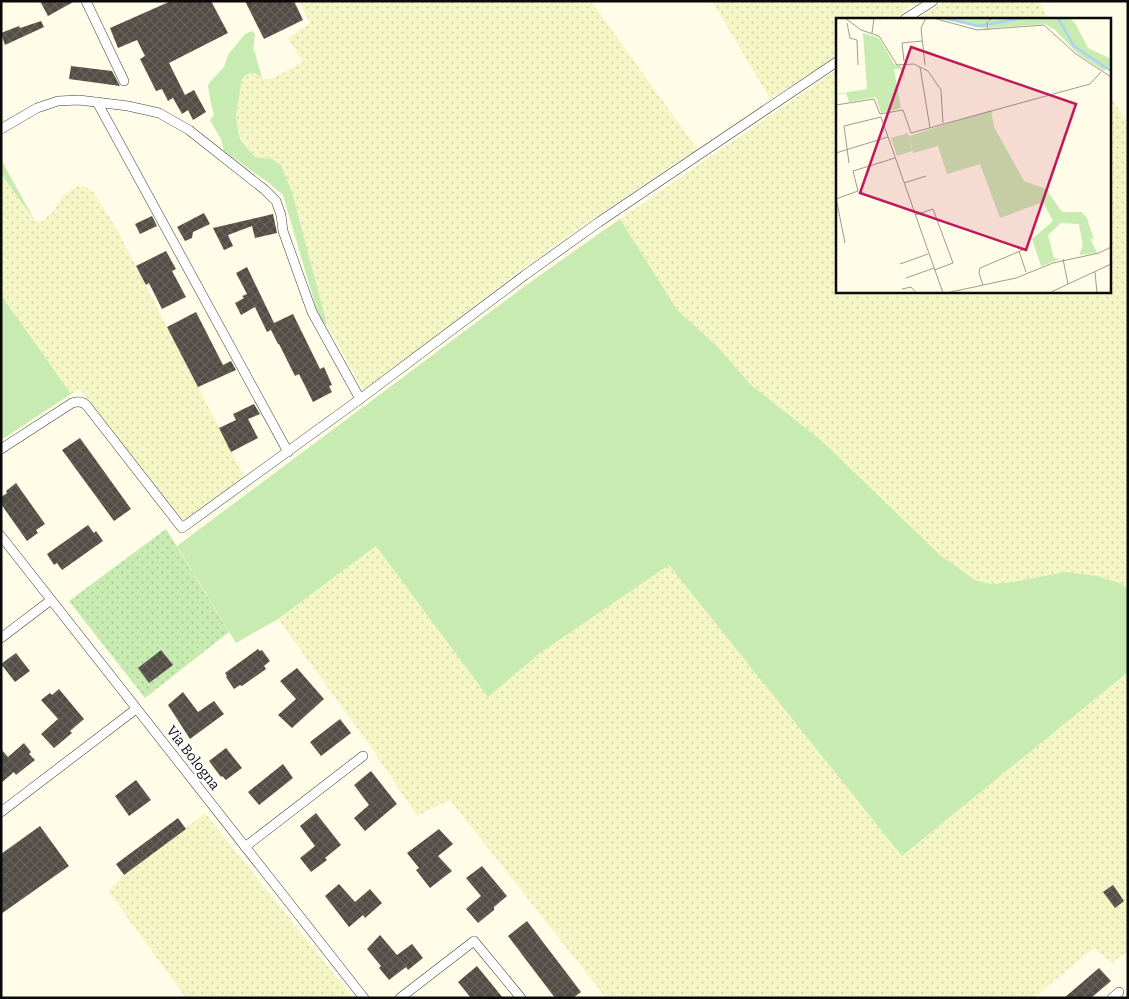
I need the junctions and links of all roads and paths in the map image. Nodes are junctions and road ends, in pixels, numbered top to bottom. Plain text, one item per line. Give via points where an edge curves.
1 (86, 1) edge
2 (933, 1) edge
3 (908, 18) edge
4 (836, 62) edge
5 (124, 81) dead end
6 (97, 102) junction
7 (1, 129) edge
8 (360, 399) junction
9 (1, 449) edge
10 (288, 452) junction
11 (1, 536) edge
12 (51, 600) junction
13 (1, 638) edge
14 (136, 709) junction
15 (363, 756) dead end
16 (1, 812) edge
17 (245, 847) junction
18 (364, 998) edge
19 (400, 998) edge
20 (521, 998) edge

1 - 5 street
2 - 3 street
4 - 8 street via 599,222
6 - 7 street via 58,101 37,108
6 - 8 street via 159,113 189,130 276,201 283,231 312,312
6 - 10 street
8 - 10 street
9 - 10 street via 72,403 82,402 182,528
11 - 12 street, Via Bologna
12 - 13 street
12 - 14 street, Via Bologna
14 - 16 street
14 - 17 street, Via Bologna
15 - 17 street
17 - 18 street, Via Bologna
19 - 20 street via 474,941

